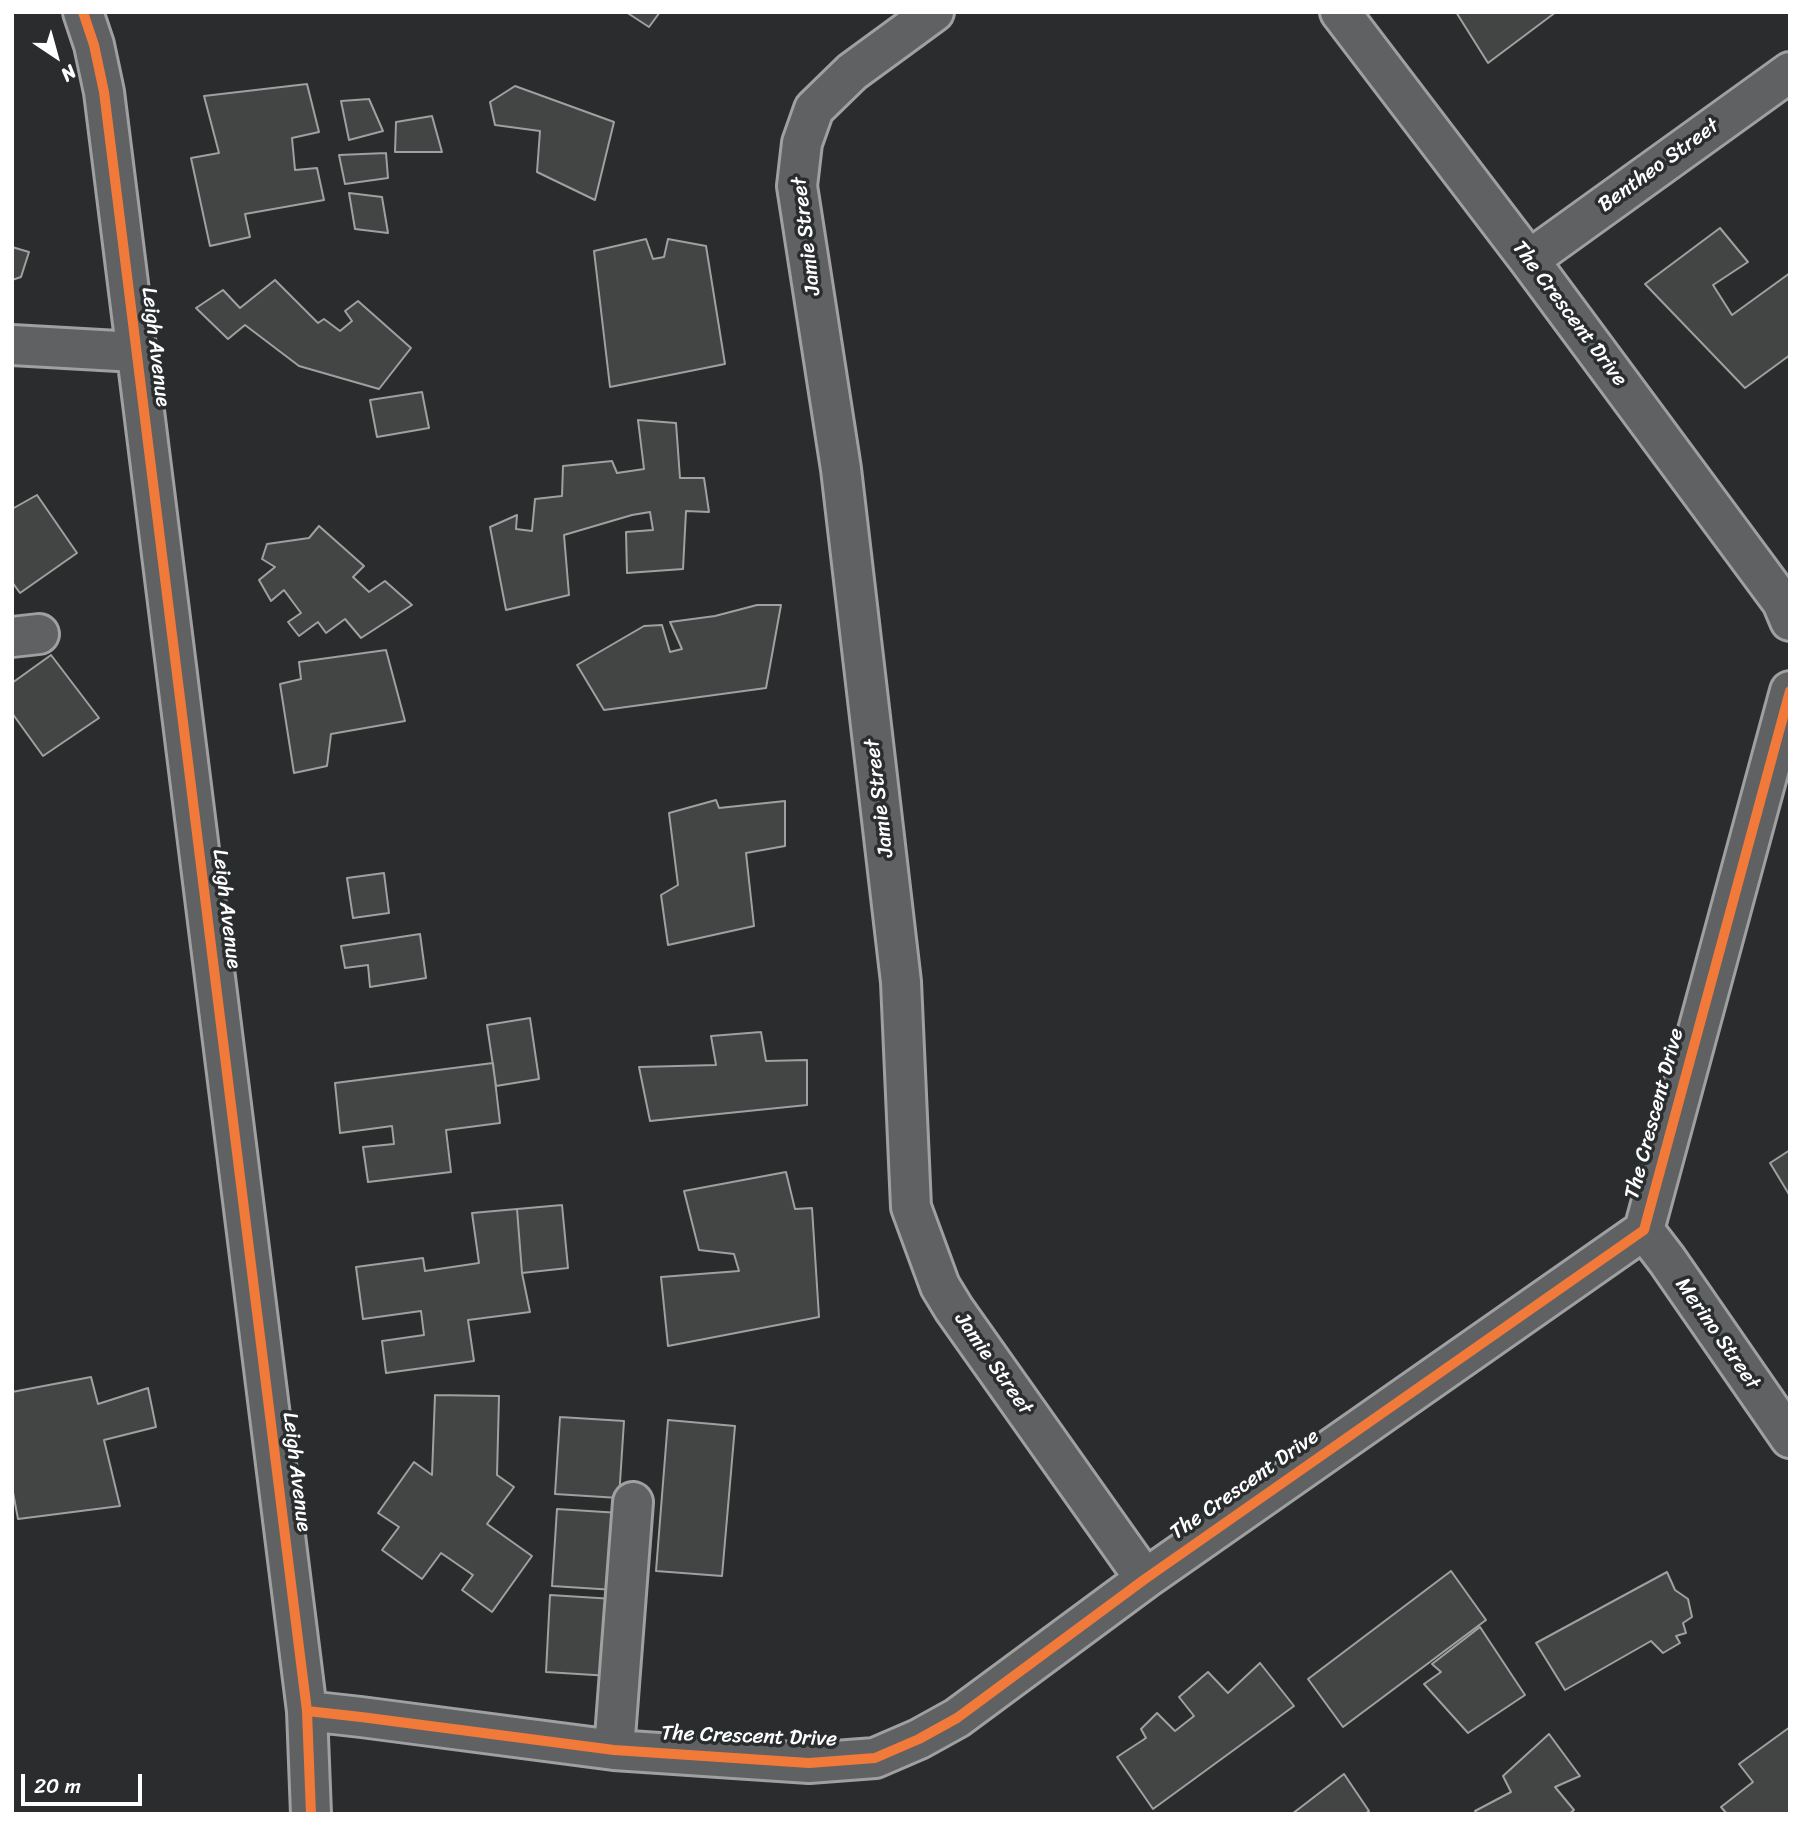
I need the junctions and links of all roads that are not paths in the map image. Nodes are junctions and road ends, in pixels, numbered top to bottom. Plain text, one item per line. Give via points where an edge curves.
1 (83, 12) edge
2 (934, 12) edge
3 (1340, 12) edge
4 (1790, 72) edge
5 (1529, 260) junction
6 (12, 345) edge
7 (136, 352) junction
8 (1790, 621) edge
9 (1790, 691) edge
10 (1644, 1230) junction
11 (1790, 1438) edge
12 (633, 1502) dead end
13 (1145, 1579) junction
14 (307, 1711) junction
15 (614, 1750) junction
16 (311, 1814) edge

1 - 7 street, Leigh Avenue via 104,92
2 - 13 street, Jamie Street via 852,72 814,109 802,143 797,186 841,469 901,982 911,1208 940,1286
3 - 5 street, The Crescent Drive
4 - 5 street, Bentheo Street
5 - 8 street, The Crescent Drive via 1782,602
6 - 7 street
7 - 14 street, Leigh Avenue
9 - 10 street, The Crescent Drive
10 - 11 street, Merino Street
10 - 13 street, The Crescent Drive
12 - 15 street
13 - 15 street, The Crescent Drive via 957,1718 875,1758 809,1763
14 - 15 street, The Crescent Drive
14 - 16 street, Leigh Avenue

